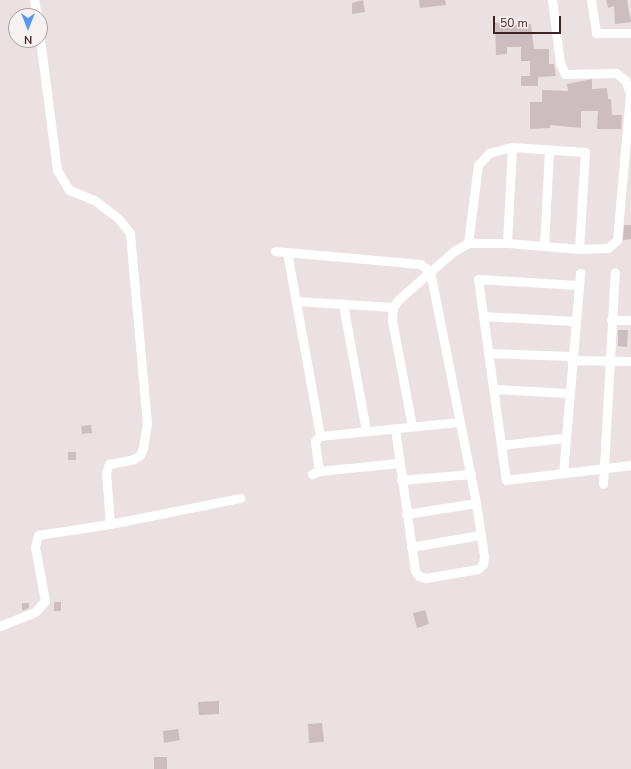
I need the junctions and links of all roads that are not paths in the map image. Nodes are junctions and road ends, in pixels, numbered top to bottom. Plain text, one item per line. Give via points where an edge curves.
1 (552, 0) edge
2 (591, 0) edge
3 (631, 33) edge
4 (41, 48) edge
5 (512, 147) junction
6 (550, 150) junction
7 (468, 243) junction
8 (507, 243) junction
9 (544, 246) junction
10 (579, 249) junction
11 (275, 251) dead end
12 (287, 252) junction
13 (430, 271) junction
14 (615, 272) dead end
15 (580, 273) dead end
16 (578, 284) junction
17 (296, 300) junction
18 (343, 304) junction
19 (393, 307) junction
20 (483, 316) junction
21 (611, 320) junction
22 (631, 320) edge
23 (574, 321) junction
24 (489, 352) junction
25 (571, 358) junction
26 (608, 361) junction
27 (631, 361) edge
28 (494, 389) junction
29 (568, 393) junction
30 (459, 422) junction
31 (412, 426) junction
32 (395, 428) junction
33 (366, 431) junction
34 (320, 436) junction
35 (565, 438) junction
36 (501, 445) junction
37 (399, 463) junction
38 (631, 465) edge
39 (604, 469) junction
40 (563, 473) junction
41 (471, 474) junction
42 (401, 480) junction
43 (603, 484) dead end
44 (240, 498) dead end
45 (476, 503) junction
46 (406, 514) junction
47 (110, 524) junction
48 (480, 535) junction
49 (412, 547) junction
50 (0, 626) edge

1 - 10 street via 560,63 565,74 616,73 625,80 630,93 617,240 608,248
2 - 3 street via 596,33
4 - 47 street via 57,170 70,190 94,200 118,218 130,233 134,257 147,424 140,455 134,459 109,464 106,472
5 - 6 street
5 - 7 street via 489,152 478,165
5 - 8 street
6 - 9 street
6 - 10 street via 585,152
7 - 8 street
7 - 13 street
8 - 9 street
9 - 10 street
11 - 12 street
12 - 13 street via 420,264
12 - 17 street
13 - 19 street
13 - 30 street
14 - 21 street
15 - 16 street
16 - 20 street via 478,279
16 - 23 street
17 - 18 street
17 - 34 street
18 - 19 street
18 - 33 street
19 - 31 street via 392,320
20 - 23 street
20 - 24 street
21 - 22 street
21 - 26 street
23 - 25 street
24 - 25 street
24 - 28 street
25 - 26 street
25 - 29 street
26 - 27 street
26 - 39 street
28 - 29 street
28 - 36 street
29 - 35 street
30 - 31 street
30 - 41 street
31 - 32 street
32 - 33 street
32 - 37 street
33 - 34 street
34 - 37 street via 316,441 315,472
35 - 36 street
35 - 40 street
36 - 40 street via 506,480
37 - 42 street
38 - 39 street
39 - 40 street
39 - 43 street
41 - 42 street
41 - 45 street
42 - 46 street
44 - 47 street
45 - 46 street
45 - 48 street
46 - 49 street
47 - 50 street via 38,535 35,547 45,602 36,612
48 - 49 street
48 - 49 street via 483,564 478,569 443,576 419,576 415,571

